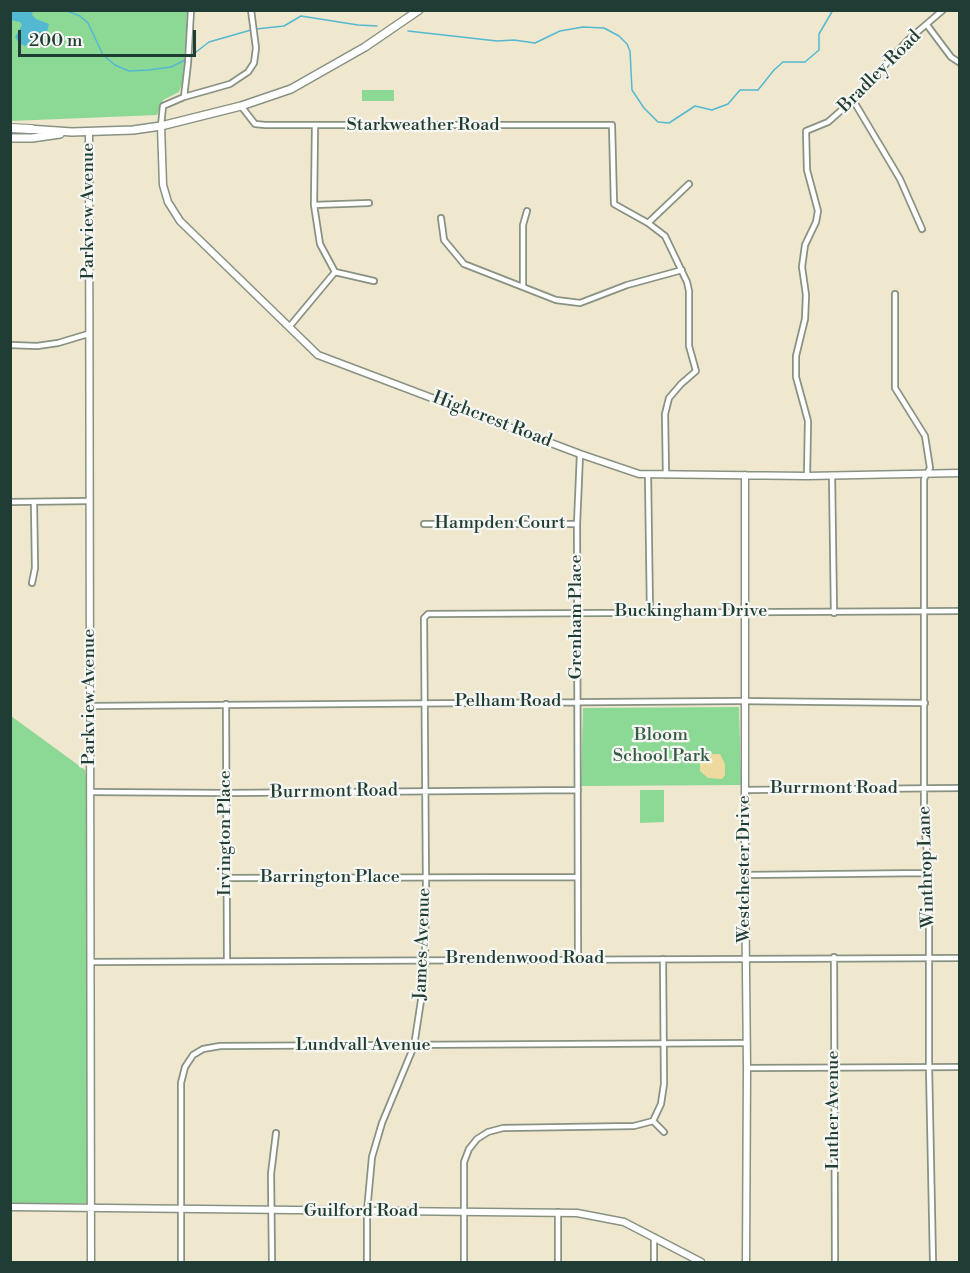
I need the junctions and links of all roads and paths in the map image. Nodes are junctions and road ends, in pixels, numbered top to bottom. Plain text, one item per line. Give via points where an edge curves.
1 (191, 10) edge
2 (251, 10) edge
3 (419, 10) edge
4 (943, 10) edge
5 (927, 25) junction
6 (960, 63) edge
7 (184, 97) junction
8 (853, 100) junction
9 (241, 106) junction
10 (161, 126) junction
11 (315, 126) junction
12 (10, 129) edge
13 (31, 129) joint
14 (72, 132) junction
15 (89, 132) junction
16 (10, 138) edge
17 (689, 184) dead end
18 (369, 203) dead end
19 (314, 205) junction
20 (528, 211) dead end
21 (441, 218) dead end
22 (648, 223) junction
23 (922, 229) dead end
24 (682, 270) junction
25 (335, 272) junction
26 (374, 281) dead end
27 (523, 287) junction
28 (895, 294) dead end
29 (290, 326) junction
30 (88, 334) junction
31 (10, 345) edge
32 (580, 454) junction
33 (927, 473) junction
34 (960, 473) edge
35 (832, 474) junction
36 (648, 475) junction
37 (666, 475) junction
38 (746, 475) junction
39 (807, 476) junction
40 (89, 501) junction
41 (10, 502) edge
42 (34, 502) junction
43 (424, 524) dead end
44 (577, 524) junction
45 (32, 582) dead end
46 (745, 611) junction
47 (924, 611) junction
48 (960, 611) edge
49 (650, 612) junction
50 (578, 613) junction
51 (834, 613) junction
52 (424, 618) joint
53 (745, 701) junction
54 (425, 702) junction
55 (578, 702) junction
56 (925, 703) junction
57 (226, 705) junction
58 (90, 706) junction
59 (924, 788) junction
60 (960, 788) edge
61 (578, 790) junction
62 (745, 790) junction
63 (424, 791) junction
64 (91, 792) junction
65 (227, 793) junction
66 (929, 873) junction
67 (745, 875) junction
68 (578, 876) junction
69 (426, 877) junction
70 (226, 878) junction
71 (834, 957) junction
72 (930, 957) junction
73 (746, 958) junction
74 (960, 958) edge
75 (578, 959) junction
76 (663, 959) junction
77 (425, 960) junction
78 (227, 961) junction
79 (91, 962) junction
80 (664, 1043) junction
81 (746, 1043) junction
82 (414, 1046) junction
83 (834, 1066) junction
84 (929, 1067) junction
85 (960, 1067) edge
86 (747, 1068) junction
87 (653, 1120) junction
88 (664, 1132) dead end
89 (276, 1133) dead end
90 (10, 1207) edge
91 (92, 1208) junction
92 (181, 1209) junction
93 (272, 1211) junction
94 (367, 1211) junction
95 (558, 1212) junction
96 (464, 1213) junction
97 (654, 1237) junction
98 (91, 1263) edge
99 (181, 1263) edge
100 (272, 1263) edge
101 (367, 1263) edge
102 (464, 1263) edge
103 (558, 1263) edge
104 (654, 1263) edge
105 (701, 1263) edge
106 (746, 1263) edge
107 (835, 1263) edge
108 (933, 1263) edge

1 - 7 street
2 - 7 street via 256,55 248,72 219,88
3 - 9 main road via 291,89
4 - 5 street, Bradley Road
5 - 6 street
5 - 8 street, Bradley Road
7 - 10 street via 164,106
8 - 23 street via 900,178
8 - 39 street, Bradley Road via 828,122 806,131 807,170 818,211 805,245 805,319 796,356 796,377 808,421
9 - 10 main road
9 - 11 street, Starkweather Road via 255,124
10 - 15 main road
10 - 29 street, Highcrest Road via 163,185 180,221
11 - 19 street
11 - 22 street, Starkweather Road via 612,125 614,204
12 - 13 main road
13 - 14 main road
14 - 15 main road
14 - 16 main road
15 - 30 street, Parkview Avenue
17 - 22 street
18 - 19 street
19 - 25 street via 320,244
20 - 27 street via 523,225
21 - 27 street via 444,240 464,264
22 - 24 street via 664,236
24 - 27 street via 580,303 556,300
24 - 37 street via 689,291 689,346 696,371 669,398 664,414
25 - 26 street
25 - 29 street
28 - 33 street, Winthrop Lane via 895,388 925,436 930,468
29 - 32 street, Highcrest Road via 318,355
30 - 31 street via 37,346
30 - 40 street, Parkview Avenue
32 - 36 street, Highcrest Road
32 - 44 street, Grenham Place
33 - 34 street, Highcrest Road
33 - 35 street, Highcrest Road
33 - 47 street, Winthrop Lane
35 - 39 street, Highcrest Road
35 - 51 street
36 - 37 street, Highcrest Road
36 - 49 street
37 - 38 street, Highcrest Road
38 - 39 street, Highcrest Road
38 - 46 street, Westchester Drive
40 - 42 street
40 - 58 street, Parkview Avenue
41 - 42 street
42 - 45 street
43 - 44 street, Hampden Court
44 - 50 street, Grenham Place
46 - 49 street, Buckingham Drive
46 - 51 street, Buckingham Drive
46 - 53 street, Westchester Drive
47 - 48 street, Buckingham Drive
47 - 51 street, Buckingham Drive
47 - 56 street, Winthrop Lane
49 - 50 street, Buckingham Drive
50 - 52 street, Buckingham Drive via 428,614
50 - 55 street, Grenham Place
52 - 54 street, James Avenue
53 - 55 street, Pelham Road
53 - 56 street, Pelham Road
53 - 62 street, Westchester Drive
54 - 55 street, Pelham Road
54 - 57 street, Pelham Road
54 - 63 street, James Avenue
55 - 61 street, Grenham Place
56 - 59 street, Winthrop Lane
57 - 58 street, Pelham Road
57 - 65 street, Irvington Place
58 - 64 street, Parkview Avenue
59 - 60 street, Burrmont Road
59 - 62 street, Burrmont Road
59 - 66 street, Winthrop Lane
61 - 63 street, Burrmont Road
61 - 68 street, Grenham Place
62 - 67 street, Westchester Drive
63 - 65 street, Burrmont Road
63 - 69 street, James Avenue
64 - 65 street, Burrmont Road
64 - 79 street, Parkview Avenue
65 - 70 street, Irvington Place
66 - 67 street
66 - 72 street, Winthrop Lane
67 - 73 street, Westchester Drive
68 - 69 street, Barrington Place
68 - 75 street, Grenham Place
69 - 70 street, Barrington Place
69 - 77 street, James Avenue
70 - 78 street, Irvington Place
71 - 72 street, Brendenwood Road
71 - 73 street, Brendenwood Road
71 - 83 street, Luther Avenue
72 - 74 street, Brendenwood Road
72 - 84 street, Winthrop Lane
73 - 76 street, Brendenwood Road
73 - 81 street, Westchester Drive
75 - 76 street, Brendenwood Road
75 - 77 street, Brendenwood Road
76 - 80 street
77 - 78 street, Brendenwood Road
77 - 82 street, James Avenue
78 - 79 street, Brendenwood Road
79 - 91 street, Parkview Avenue
80 - 81 street, Lundvall Avenue
80 - 82 street, Lundvall Avenue
80 - 87 street via 664,1084
81 - 86 street, Westchester Drive
82 - 92 street, Lundvall Avenue via 220,1046 192,1055 181,1083
82 - 94 street, James Avenue via 372,1157
83 - 84 street
83 - 86 street
83 - 107 street, Luther Avenue
84 - 85 street
84 - 108 street, Winthrop Lane
86 - 106 street, Westchester Drive
87 - 88 street
87 - 96 street via 633,1126 503,1128 488,1132 473,1144 464,1161
89 - 93 street
90 - 91 street, Guilford Road
91 - 92 street, Guilford Road
91 - 98 street, Parkview Avenue
92 - 93 street, Guilford Road
92 - 99 street, Lundvall Avenue
93 - 94 street, Guilford Road
93 - 100 street
94 - 96 street, Guilford Road
94 - 101 street, James Avenue
95 - 96 street, Guilford Road
95 - 97 street, Guilford Road via 624,1222
95 - 103 street
96 - 102 street
97 - 104 street
97 - 105 street, Guilford Road

